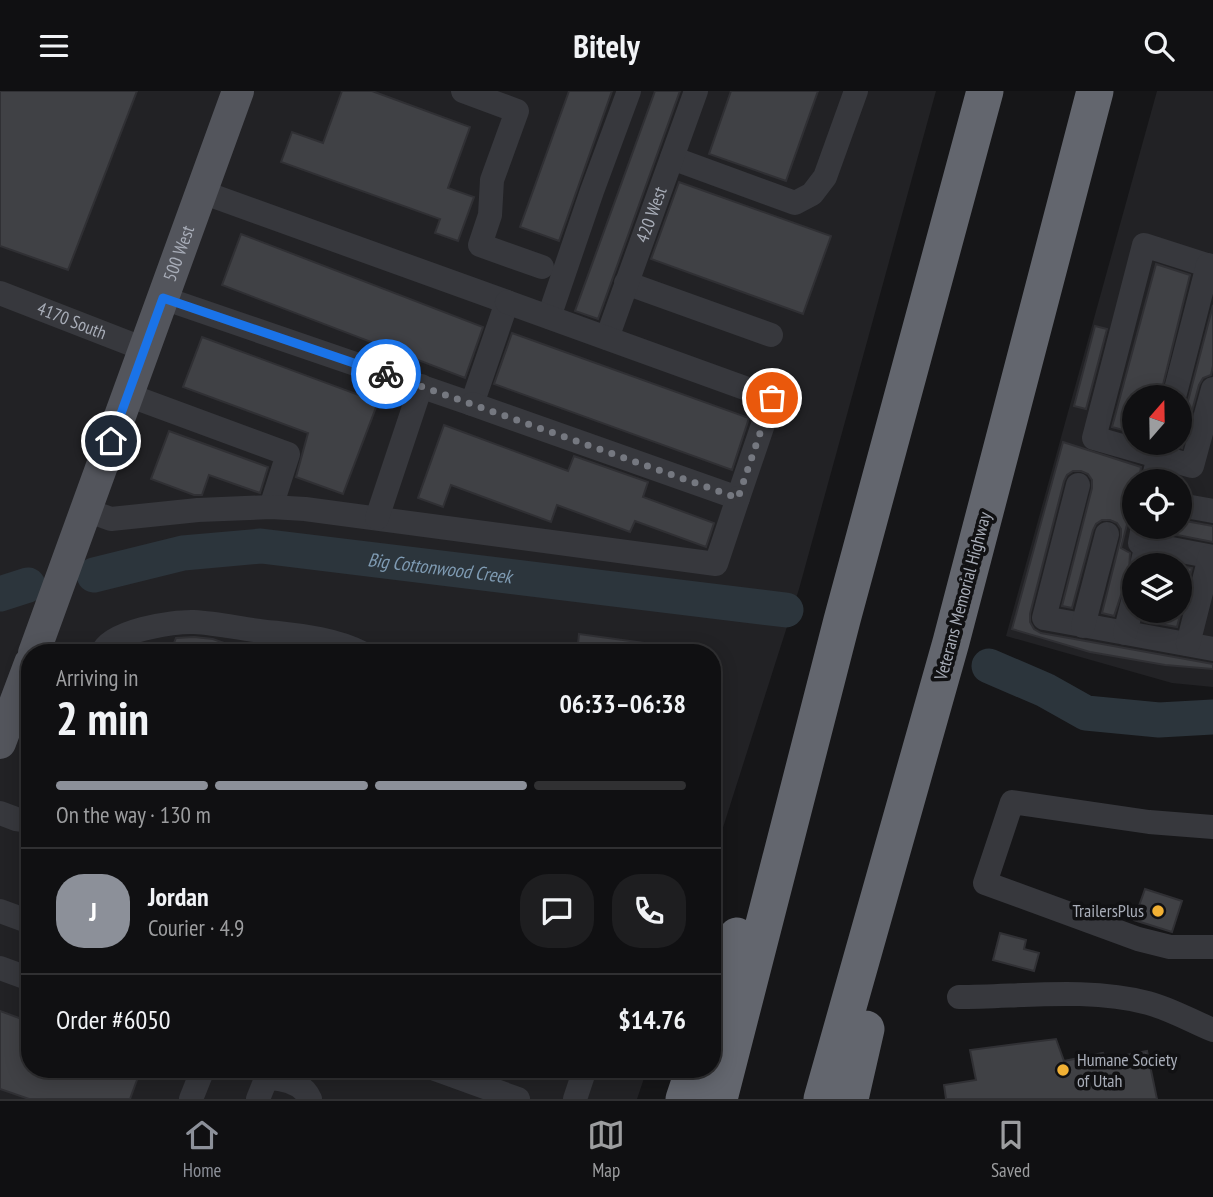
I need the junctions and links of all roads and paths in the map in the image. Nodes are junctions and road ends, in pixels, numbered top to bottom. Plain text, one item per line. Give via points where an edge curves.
1 (238, 91) edge
2 (463, 91) edge
3 (629, 91) edge
4 (696, 91) edge
5 (856, 91) edge
6 (985, 91) edge
7 (1094, 91) edge
8 (672, 158) junction
9 (202, 192) junction
10 (1211, 266) edge
11 (542, 267) dead end
12 (626, 283) junction
13 (0, 293) edge
14 (163, 298) junction
15 (507, 302) junction
16 (549, 317) junction
17 (771, 335) dead end
18 (607, 338) junction
19 (144, 349) junction
20 (1177, 385) edge
21 (421, 386) junction
22 (1213, 389) edge
23 (128, 395) junction
24 (472, 404) junction
25 (1122, 443) edge
26 (1170, 455) edge
27 (1079, 485) dead end
28 (738, 498) junction
29 (271, 507) junction
30 (1192, 507) edge
31 (86, 510) junction
32 (1213, 511) edge
33 (377, 518) junction
34 (1068, 524) junction
35 (1107, 534) junction
36 (1143, 545) edge
37 (1211, 557) edge
38 (842, 620) junction
39 (1128, 623) edge
40 (1083, 625) junction
41 (1125, 633) junction
42 (951, 642) junction
43 (37, 644) edge
44 (109, 644) edge
45 (341, 644) edge
46 (1188, 644) junction
47 (1213, 649) edge
48 (16, 680) edge
49 (0, 743) edge
50 (0, 813) edge
51 (21, 820) edge
52 (1213, 827) edge
53 (0, 911) edge
54 (21, 919) edge
55 (1213, 947) edge
56 (0, 968) edge
57 (21, 976) edge
58 (721, 986) edge
59 (959, 997) dead end
60 (1213, 1030) edge
61 (199, 1078) edge
62 (460, 1078) edge
63 (582, 1078) edge
64 (691, 1078) edge
65 (191, 1099) edge
66 (258, 1099) edge
67 (310, 1099) edge
68 (518, 1099) edge
69 (575, 1099) edge
70 (684, 1099) edge
71 (719, 1099) edge
72 (822, 1099) edge
73 (850, 1099) edge

1 - 9 main road, 500 West
2 - 11 street via 517,111 492,180 490,215 480,245
3 - 16 street
4 - 8 street, 420 West
5 - 8 street via 825,177 812,194 795,203
6 - 38 highway
7 - 42 highway, Veterans Memorial Highway
8 - 12 street, 420 West
9 - 14 main road, 500 West
9 - 15 street
10 - 20 street
10 - 25 street via 1144,245 1094,438
12 - 17 street
12 - 18 street, 420 West
13 - 19 street, 4170 South
14 - 19 main road, 500 West
14 - 21 street
15 - 16 street
15 - 24 street
16 - 18 street
18 - 28 street via 772,398
19 - 23 main road, 500 West
21 - 24 street
21 - 33 street
22 - 26 street via 1192,466
23 - 29 street via 288,454
23 - 31 main road, 500 West
24 - 28 street
27 - 34 street
28 - 33 street via 716,564
29 - 31 street via 111,519
29 - 33 street
30 - 32 street
31 - 43 main road, 500 West
34 - 35 street
34 - 40 street via 1044,618
35 - 36 street
35 - 40 street
36 - 37 street
37 - 46 street
38 - 58 highway
38 - 71 highway
39 - 41 street
40 - 41 street
41 - 46 street
42 - 72 highway, Veterans Memorial Highway
42 - 73 highway
44 - 45 street via 127,632 192,622
46 - 47 street
48 - 49 main road
50 - 51 street
52 - 55 street via 1012,802 985,883 1138,939 1170,947
53 - 54 street
56 - 57 street
59 - 60 street via 1122,997 1177,1013
61 - 65 street
62 - 68 street
63 - 69 street
64 - 70 highway
66 - 67 street via 269,1078 299,1085

